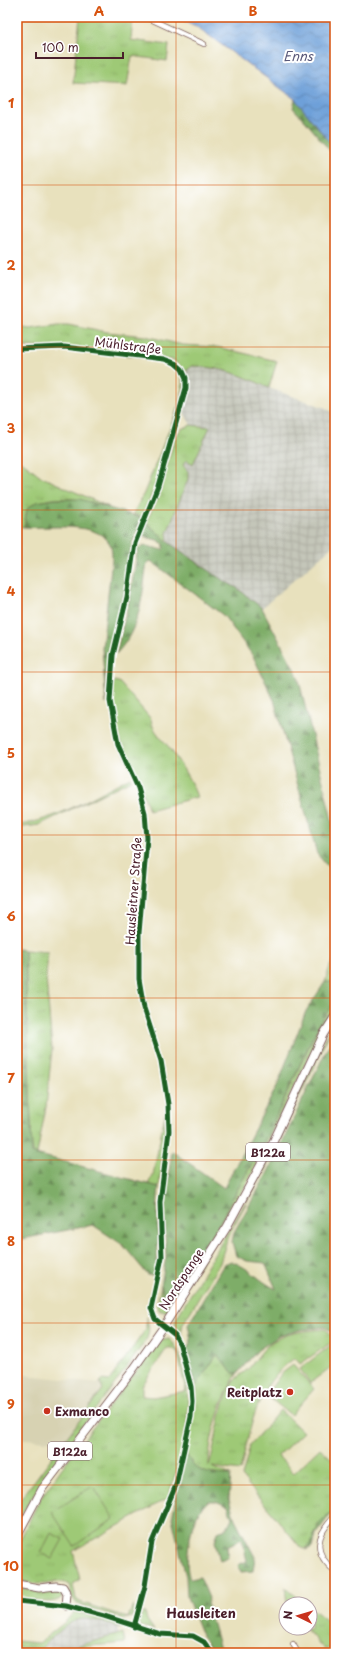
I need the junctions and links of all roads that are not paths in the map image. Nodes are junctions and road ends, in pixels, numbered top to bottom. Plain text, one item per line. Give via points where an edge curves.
1 (146, 17) edge
2 (204, 44) dead end
3 (17, 349) edge
4 (178, 418) joint
5 (335, 1016) edge
6 (164, 1326) junction
7 (335, 1516) edge
8 (17, 1536) edge
9 (335, 1571) edge
10 (17, 1584) edge
11 (17, 1600) edge
12 (66, 1606) junction
13 (134, 1627) junction
14 (294, 1644) dead end
15 (212, 1653) edge
16 (298, 1653) edge

1 - 2 street
3 - 4 street, Mühlstraße via 86,349 171,361 179,366 186,378 185,395
4 - 6 street, Hausleitner Straße via 158,486 135,543 128,597 113,656 110,692 115,733 143,801 147,826 138,963 144,1008 161,1061 168,1104 169,1131 160,1202 162,1257 151,1304 152,1316
5 - 6 main road, Nordspange / B122a via 323,1035 253,1181
6 - 8 main road, Nordspange / B122a via 59,1466 35,1501
6 - 13 street, Hausleitner Straße via 175,1335 180,1345 191,1387 191,1417 176,1485 152,1542 145,1586
7 - 9 street via 321,1534 319,1547 323,1560
10 - 12 main road via 39,1588 63,1587 67,1594
11 - 12 street
12 - 13 street
13 - 15 street via 160,1634 193,1636 204,1642
14 - 16 street

